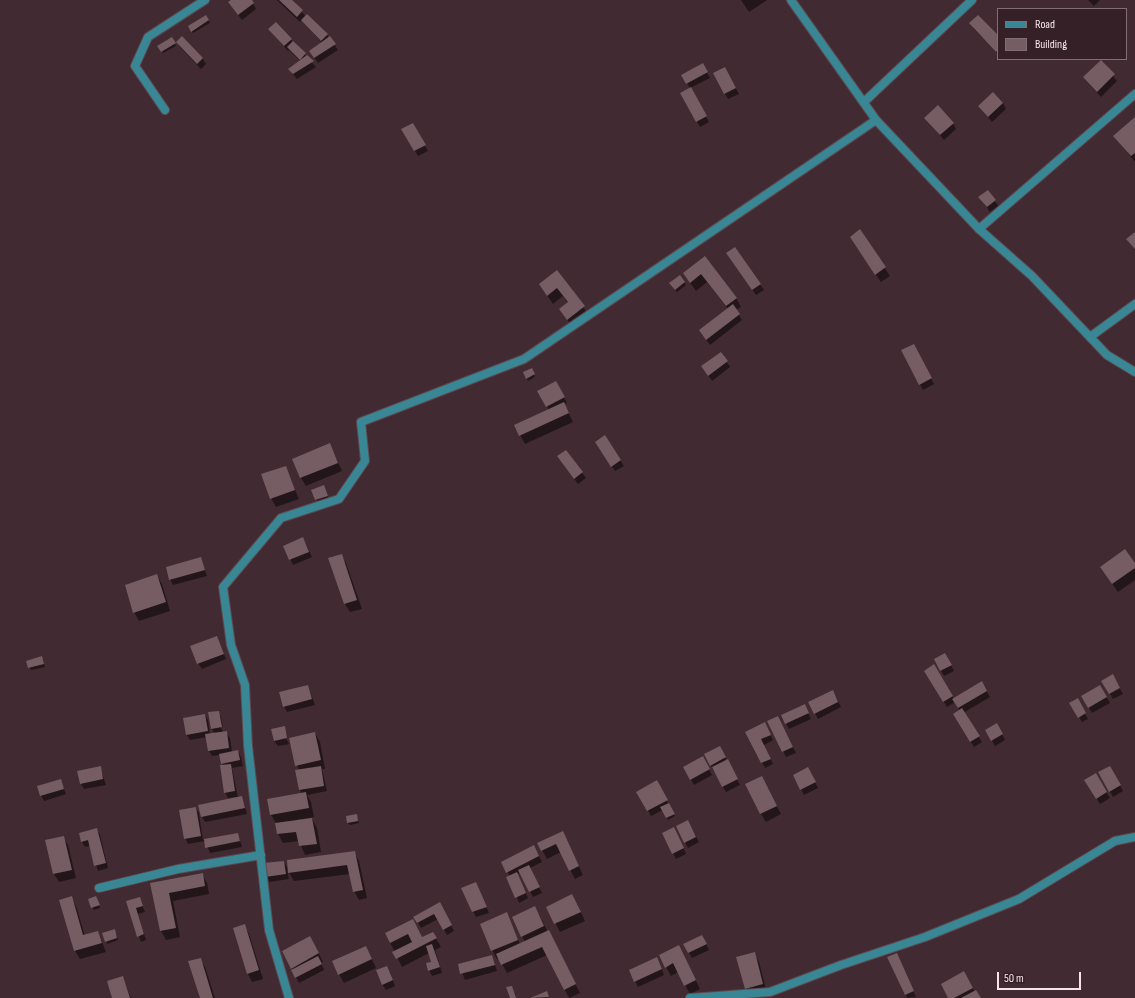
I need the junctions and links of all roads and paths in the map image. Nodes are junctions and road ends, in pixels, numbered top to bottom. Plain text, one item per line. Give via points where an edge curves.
1 (205, 0) edge
2 (792, 0) edge
3 (972, 0) edge
4 (1135, 94) edge
5 (864, 102) junction
6 (165, 110) dead end
7 (876, 120) junction
8 (979, 229) junction
9 (1135, 304) edge
10 (1090, 337) junction
11 (1135, 372) edge
12 (1135, 837) edge
13 (261, 855) junction
14 (99, 888) dead end
15 (289, 998) edge
16 (690, 998) edge

1 - 6 street via 148,37 134,66
2 - 5 street
3 - 5 street
4 - 8 street
5 - 7 street
7 - 8 street
7 - 13 street via 524,358 361,422 364,461 339,498 281,518 223,587 230,645 245,685 248,746
8 - 10 street via 1032,276
9 - 10 street
10 - 11 street via 1107,355
12 - 16 street via 1115,841 1019,899 925,937 770,992
13 - 14 street via 178,869
13 - 15 street via 269,930

